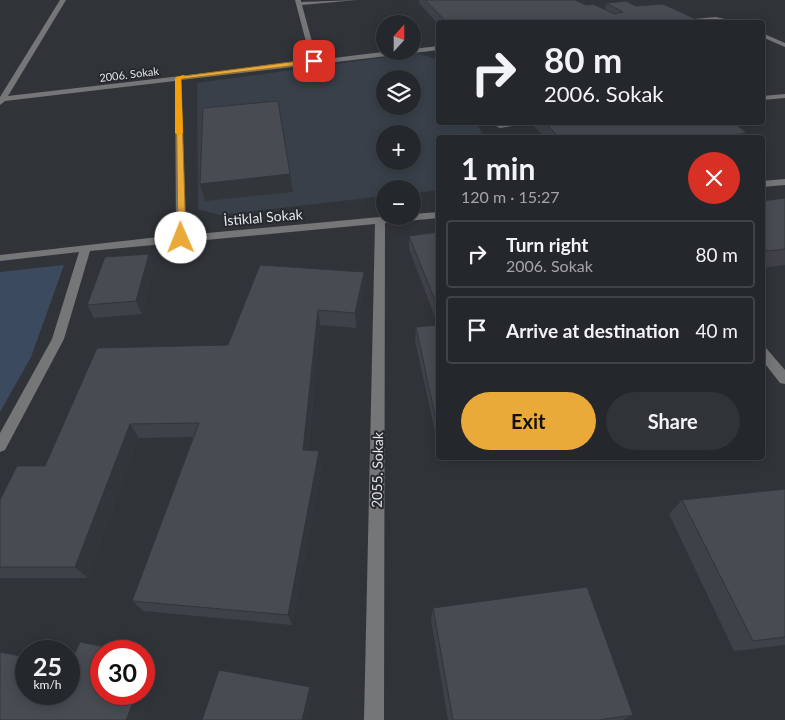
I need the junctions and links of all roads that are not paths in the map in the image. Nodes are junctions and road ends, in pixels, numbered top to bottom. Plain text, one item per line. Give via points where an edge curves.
1 (63, 0) edge
2 (354, 0) edge
3 (299, 2) edge
4 (705, 20) edge
5 (722, 20) edge
6 (765, 36) edge
7 (785, 45) edge
8 (436, 48) edge
9 (421, 50) edge
10 (376, 54) edge
11 (314, 61) junction
12 (178, 78) junction
13 (785, 96) edge
14 (765, 98) edge
15 (1, 101) edge
16 (785, 182) edge
17 (765, 184) edge
18 (436, 215) edge
19 (421, 217) edge
20 (376, 220) edge
21 (380, 225) edge
22 (181, 238) junction
23 (86, 248) junction
24 (0, 258) edge
25 (765, 355) edge
26 (785, 379) edge
27 (0, 446) edge
28 (374, 720) edge

1 - 15 street
2 - 3 street
3 - 11 street
4 - 5 street
6 - 7 street
8 - 9 street
10 - 11 street, 2006. Sokak
11 - 12 street, 2006. Sokak
12 - 15 street, 2006. Sokak
12 - 22 street
13 - 14 street
16 - 17 street
18 - 19 street, İstiklal Sokak
20 - 22 street, İstiklal Sokak
21 - 28 street, 2055. Sokak
22 - 23 street, İstiklal Sokak
23 - 24 street, İstiklal Sokak
23 - 27 street via 58,339
25 - 26 street

